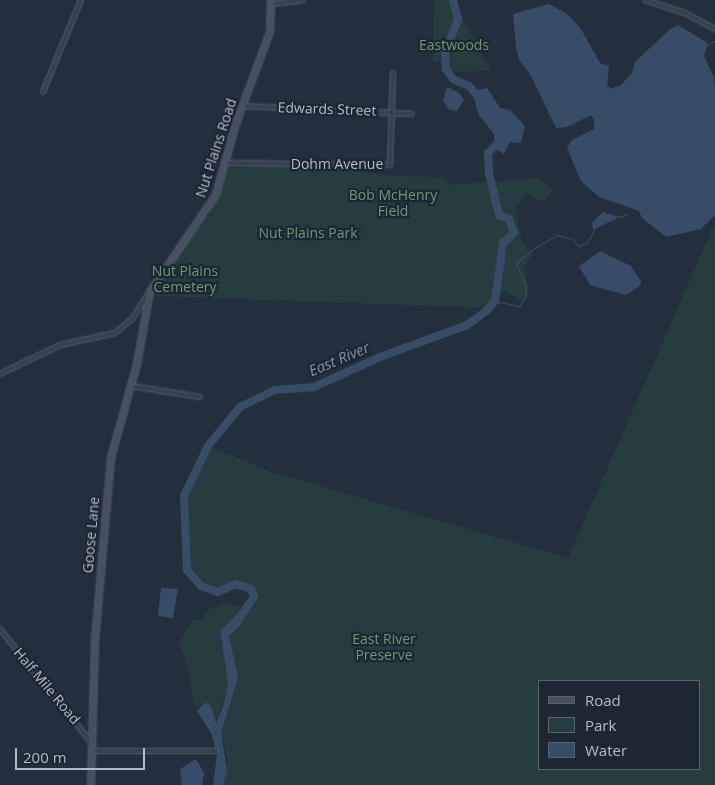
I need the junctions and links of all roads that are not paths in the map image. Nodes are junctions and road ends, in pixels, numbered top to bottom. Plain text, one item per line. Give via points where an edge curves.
1 (81, 0) edge
2 (303, 0) edge
3 (645, 0) edge
4 (272, 2) edge
5 (715, 28) edge
6 (393, 73) dead end
7 (43, 92) dead end
8 (242, 106) junction
9 (394, 112) junction
10 (412, 114) dead end
11 (224, 163) junction
12 (150, 292) junction
13 (0, 374) edge
14 (131, 386) junction
15 (200, 397) dead end
16 (0, 629) edge
17 (92, 744) junction
18 (93, 751) junction
19 (216, 751) dead end
20 (91, 785) edge

1 - 7 street
2 - 4 street
3 - 5 street via 686,13
4 - 8 street, Nut Plains Road via 270,32
6 - 9 street, Dohm Avenue
8 - 9 street, Edwards Street
8 - 11 street, Nut Plains Road
9 - 10 street, Edwards Street
9 - 11 street, Dohm Avenue via 390,165
11 - 12 street, Nut Plains Road via 212,204
12 - 13 street, Nut Plains Road via 133,318 115,333 60,345
12 - 14 street, Goose Lane via 145,331
14 - 15 street
14 - 17 street, Goose Lane via 108,478 94,640
16 - 17 street, Half Mile Road
17 - 18 street, Goose Lane
18 - 19 street
18 - 20 street, Goose Lane

